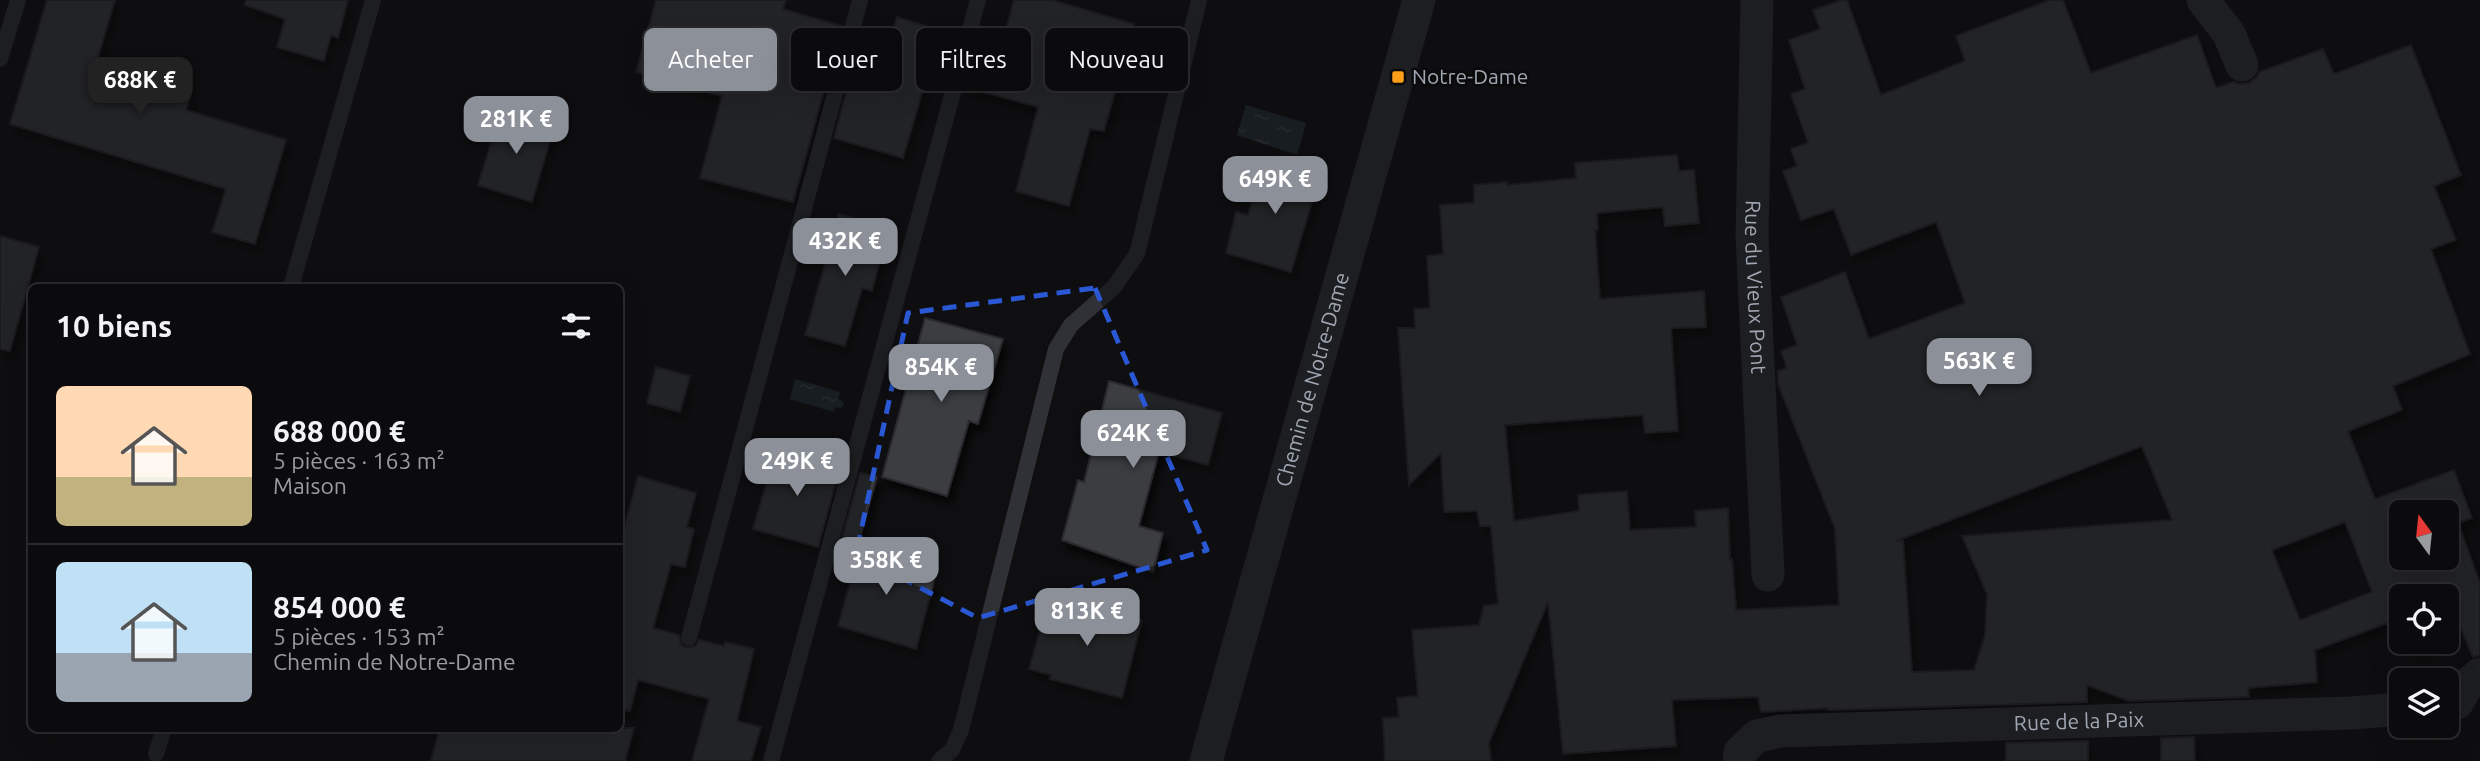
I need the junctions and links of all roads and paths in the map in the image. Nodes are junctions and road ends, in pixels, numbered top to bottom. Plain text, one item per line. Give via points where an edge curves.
1 (18, 0) edge
2 (373, 0) edge
3 (860, 0) edge
4 (978, 0) edge
5 (1199, 0) edge
6 (1419, 0) edge
7 (1757, 0) edge
8 (2203, 0) edge
9 (0, 59) edge
10 (2242, 65) dead end
11 (291, 284) edge
12 (1768, 575) dead end
13 (689, 638) dead end
14 (2480, 674) edge
15 (2459, 695) edge
16 (2389, 710) edge
17 (163, 732) edge
18 (1748, 748) edge
19 (156, 754) dead end
20 (771, 761) edge
21 (939, 761) edge
22 (1206, 761) edge

1 - 9 lane
2 - 11 lane
3 - 13 lane
4 - 20 lane
5 - 21 lane via 1137,254 1114,287 1071,325 1056,349 961,730
6 - 22 street, Chemin de Notre-Dame
7 - 12 street, Rue du Vieux Pont via 1752,236
8 - 10 street via 2229,34
14 - 15 street
16 - 18 street, Rue de la Paix via 1781,731
17 - 19 lane

